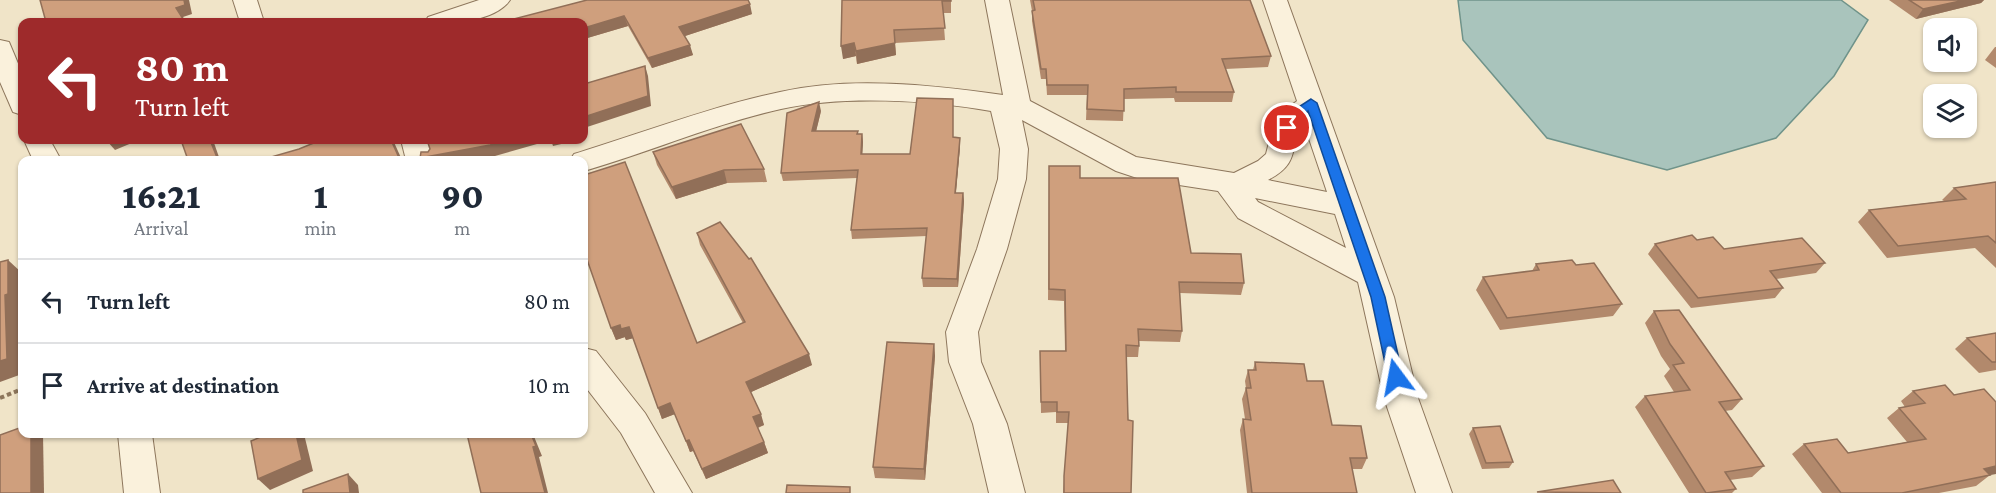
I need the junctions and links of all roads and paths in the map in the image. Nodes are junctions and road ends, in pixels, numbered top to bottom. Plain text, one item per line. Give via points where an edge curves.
1 (245, 0) edge
2 (498, 0) edge
3 (997, 0) edge
4 (1275, 0) edge
5 (251, 18) edge
6 (451, 18) edge
7 (0, 49) edge
8 (7, 82) edge
9 (18, 100) edge
10 (1311, 103) junction
11 (1009, 105) junction
12 (588, 160) edge
13 (1232, 183) junction
14 (1346, 206) junction
15 (1371, 275) junction
16 (588, 366) edge
17 (18, 390) edge
18 (0, 398) edge
19 (135, 438) edge
20 (142, 493) edge
21 (674, 493) edge
22 (1007, 493) edge
23 (1434, 493) edge

1 - 5 street
2 - 6 street
3 - 11 street
4 - 10 street
7 - 8 street
8 - 9 street
10 - 13 street via 1287,128 1279,158 1268,168
10 - 14 street
11 - 12 street via 896,92 800,98 729,115
11 - 13 street via 1140,169
11 - 22 street via 1014,149 1012,180 962,332 965,362 990,424
13 - 14 street
13 - 15 street via 1248,210
14 - 15 street
15 - 23 street via 1401,398
16 - 21 street via 633,423
17 - 18 path
19 - 20 street

